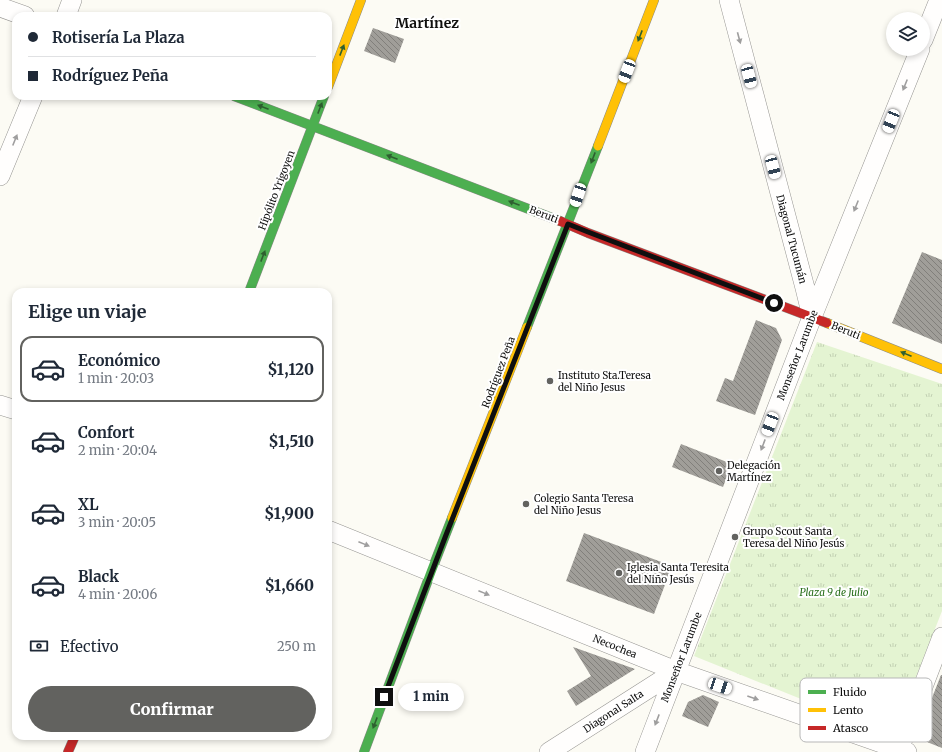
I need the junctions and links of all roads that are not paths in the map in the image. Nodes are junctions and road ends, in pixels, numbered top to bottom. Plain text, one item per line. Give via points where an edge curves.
1 (72, 0) edge
2 (361, 0) edge
3 (654, 0) edge
4 (729, 0) edge
5 (939, 0) edge
6 (0, 6) edge
7 (15, 12) edge
8 (68, 12) edge
9 (930, 22) edge
10 (917, 56) edge
11 (332, 76) edge
12 (31, 100) edge
13 (245, 100) edge
14 (323, 100) edge
15 (313, 126) junction
16 (0, 176) edge
17 (568, 224) junction
18 (251, 288) edge
19 (812, 317) junction
20 (942, 369) edge
21 (0, 405) edge
22 (12, 409) edge
23 (332, 532) edge
24 (431, 572) junction
25 (942, 637) edge
26 (676, 671) junction
27 (927, 678) edge
28 (800, 715) edge
29 (73, 740) edge
30 (876, 742) edge
31 (901, 751) edge
32 (68, 752) edge
33 (364, 752) edge
34 (549, 752) edge
35 (645, 752) edge

1 - 8 street
11 -> 2 street
3 -> 17 street, Rodríguez Peña
4 -> 19 street, Diagonal Tucumán
5 - 9 street
6 - 7 street
10 -> 19 street, Monseñor Larumbe
16 -> 12 street
15 -> 13 street, Beruti
15 -> 14 street, Hipólito Yrigoyen
17 -> 15 street, Beruti
18 -> 15 street, Hipólito Yrigoyen
17 - 19 street, Beruti
17 - 24 street, Rodríguez Peña
20 -> 19 street, Beruti
19 -> 26 street, Monseñor Larumbe
21 - 22 street
23 -> 24 street, Necochea
24 -> 26 street, Necochea
24 -> 33 street, Rodríguez Peña
25 - 27 street
26 -> 28 street, Necochea
26 - 34 street, Diagonal Salta
26 -> 35 street, Monseñor Larumbe
29 - 32 street
30 -> 31 street, Necochea

